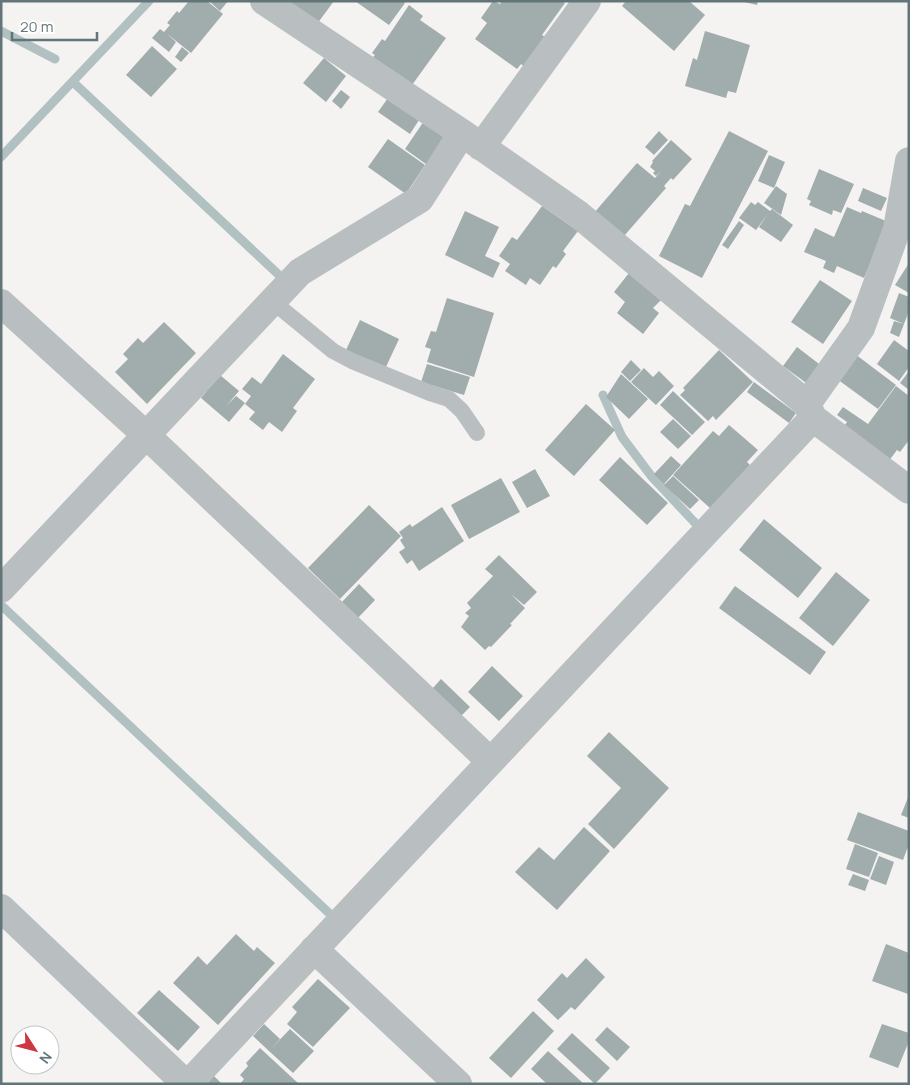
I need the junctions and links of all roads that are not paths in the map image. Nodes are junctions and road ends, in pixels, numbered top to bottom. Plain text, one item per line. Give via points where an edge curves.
1 (264, 1) edge
2 (587, 1) edge
3 (472, 140) junction
4 (908, 173) edge
5 (272, 301) junction
6 (1, 303) edge
7 (810, 411) junction
8 (477, 433) dead end
9 (146, 435) junction
10 (909, 490) edge
11 (1, 589) edge
12 (490, 761) junction
13 (1, 908) edge
14 (314, 949) junction
15 (187, 1084) edge
16 (458, 1084) edge

1 - 3 street
2 - 3 street
3 - 5 street via 420,199 300,272
3 - 7 street via 578,214
4 - 7 street via 897,229 861,328
5 - 8 lane via 333,351 449,399
5 - 9 street
6 - 9 street
7 - 10 street
7 - 12 street
9 - 11 street
9 - 12 street
12 - 14 street
13 - 15 street
14 - 15 street
14 - 16 street

